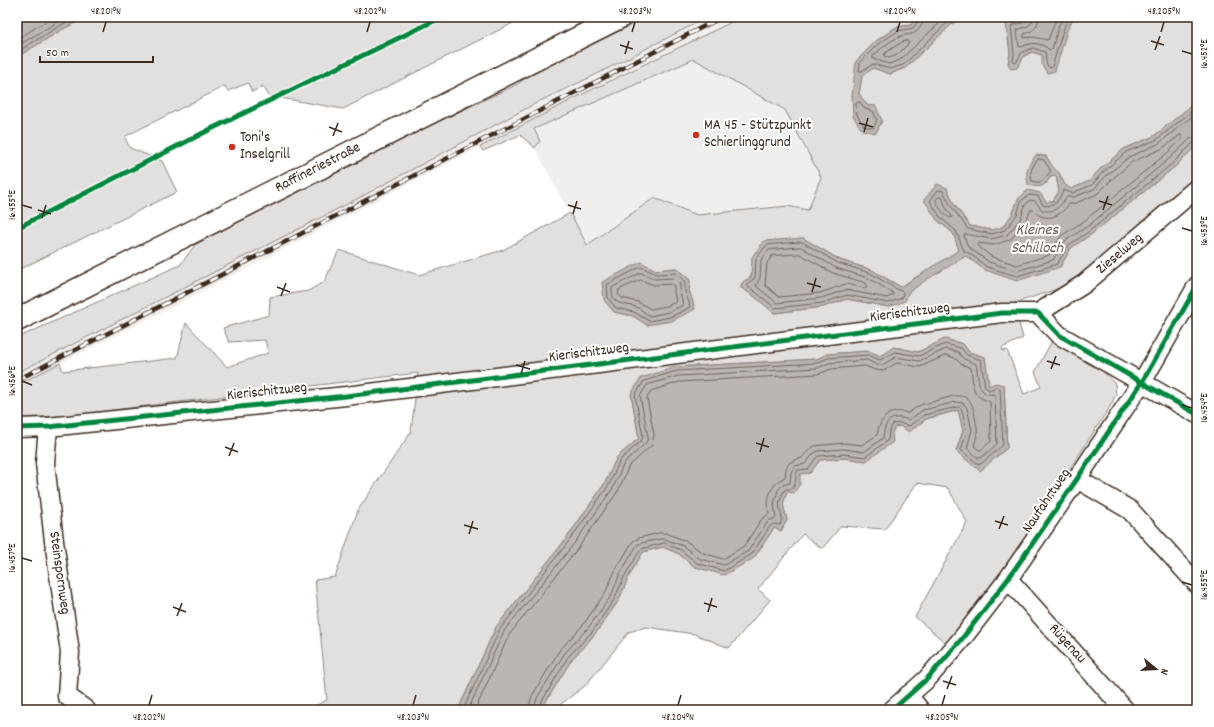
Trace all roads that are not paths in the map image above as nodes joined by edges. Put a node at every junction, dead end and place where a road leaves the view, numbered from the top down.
1 (620, 17) edge
2 (1197, 188) edge
3 (1197, 286) edge
4 (1038, 313) junction
5 (17, 320) edge
6 (1142, 382) junction
7 (1197, 414) edge
8 (48, 427) junction
9 (17, 428) edge
10 (1077, 479) junction
11 (1008, 579) junction
12 (1197, 584) edge
13 (908, 696) junction
14 (63, 703) edge
15 (86, 710) edge
16 (892, 710) edge
17 (920, 710) edge
18 (1125, 710) edge

1 - 5 main road, Raffineriestraße
2 - 4 street, Zieselweg
3 - 6 street, Naufahrtweg
4 - 6 street
4 - 8 street, Kierischitzweg
6 - 7 street
6 - 10 street, Naufahrtweg
8 - 9 street, Kierischitzweg
8 - 14 street, Steinspornweg
10 - 11 street, Naufahrtweg
10 - 12 street
11 - 13 street, Naufahrtweg
11 - 18 street, Rügenau
13 - 16 street, Naufahrtweg
13 - 17 street
14 - 15 street, Steinspornweg

